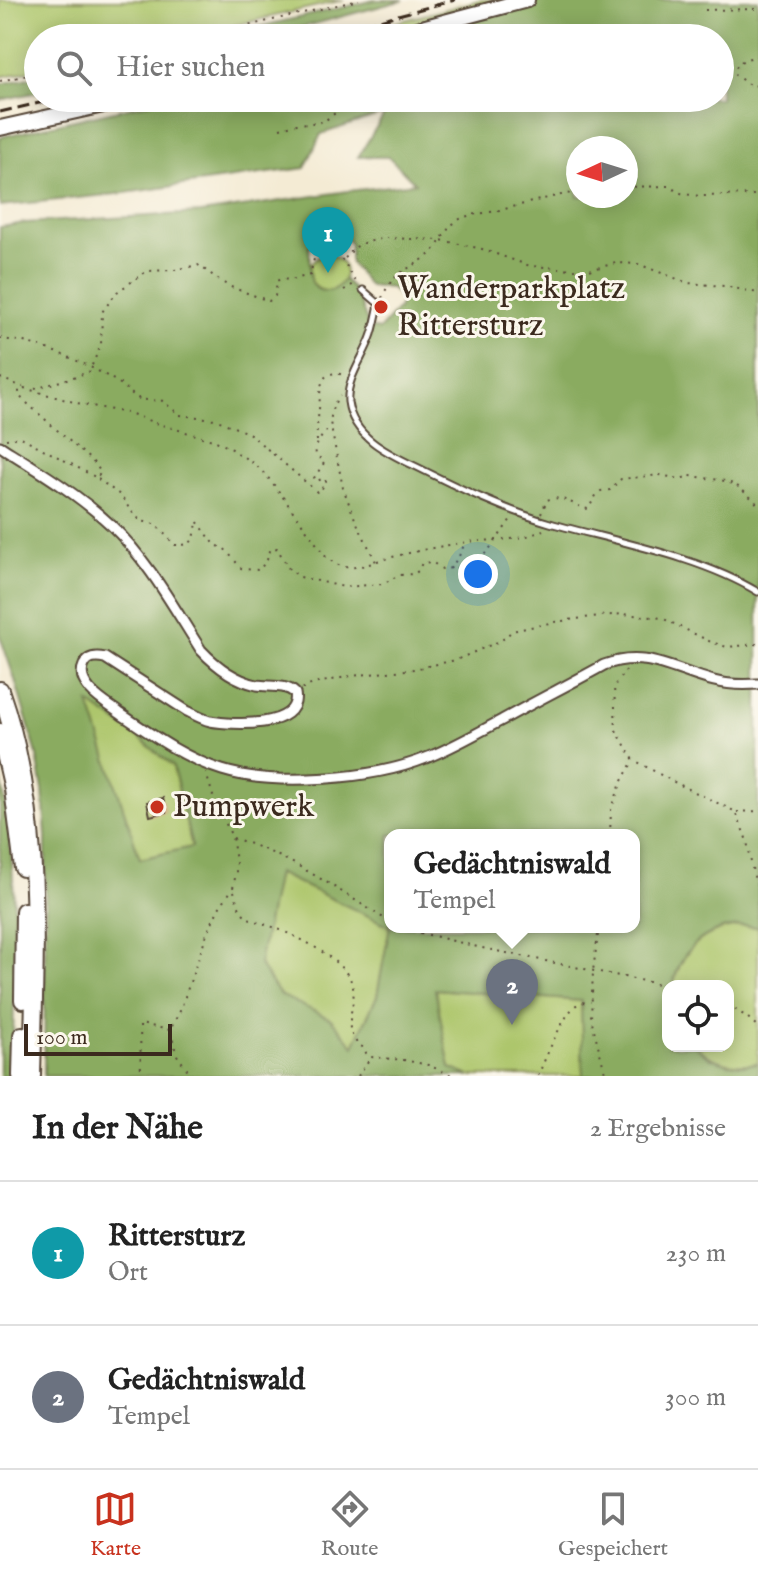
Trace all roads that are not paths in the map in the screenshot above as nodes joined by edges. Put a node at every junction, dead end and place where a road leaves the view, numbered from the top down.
1 (527, 0) edge
2 (437, 24) edge
3 (71, 112) edge
4 (0, 128) edge
5 (363, 290) dead end
6 (0, 445) edge
7 (758, 592) edge
8 (758, 684) edge
9 (0, 690) edge
10 (0, 732) edge
11 (21, 1076) edge
12 (32, 1076) edge

1 - 2 main road
3 - 4 main road
5 - 7 lane
6 - 8 street
9 - 12 highway
10 - 11 highway

